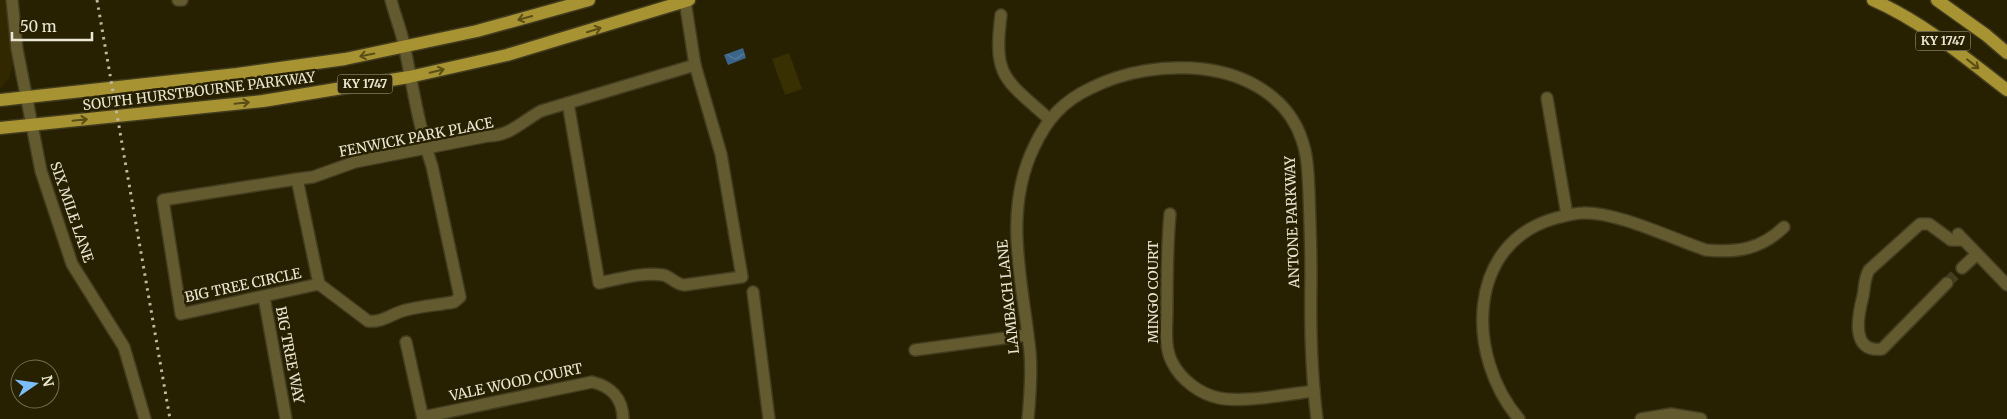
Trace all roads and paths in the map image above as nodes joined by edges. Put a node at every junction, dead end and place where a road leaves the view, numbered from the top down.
1 (12, 0) edge
2 (178, 0) edge
3 (182, 0) edge
4 (391, 0) edge
5 (589, 0) edge
6 (1873, 0) edge
7 (1937, 0) edge
8 (687, 1) edge
9 (1001, 15) dead end
10 (405, 47) junction
11 (2007, 53) edge
12 (695, 65) junction
13 (409, 77) junction
14 (2007, 90) edge
15 (26, 98) junction
16 (1547, 98) dead end
17 (0, 100) edge
18 (568, 103) junction
19 (1049, 119) junction
20 (32, 125) junction
21 (0, 128) edge
22 (426, 148) junction
23 (297, 179) junction
24 (163, 200) joint
25 (1170, 214) dead end
26 (1567, 215) junction
27 (1784, 226) dead end
28 (1976, 255) junction
29 (1962, 268) tunnel mouth
30 (1947, 283) tunnel mouth
31 (319, 284) junction
32 (2007, 285) edge
33 (753, 292) dead end
34 (264, 297) junction
35 (1027, 335) junction
36 (406, 342) dead end
37 (914, 350) dead end
38 (1314, 391) junction
39 (423, 418) edge
40 (145, 419) edge
41 (286, 419) edge
42 (623, 419) edge
43 (769, 419) edge
44 (1028, 419) edge
45 (1317, 419) edge
46 (1519, 419) edge
47 (1641, 419) edge
48 (1702, 419) edge

1 - 15 street, SIX MILE LANE
2 - 3 street
4 - 10 street
5 -> 10 main road, SOUTH HURSTBOURNE PARKWAY / KY 1747
6 -> 14 main road, KY 1747
7 - 11 main road, KY 1747
8 - 12 street
13 -> 8 main road, SOUTH HURSTBOURNE PARKWAY / KY 1747
9 - 19 street
10 - 13 street
10 -> 15 main road, SOUTH HURSTBOURNE PARKWAY / KY 1747
12 - 18 street, FENWICK PARK PLACE
12 - 18 street
20 -> 13 main road, SOUTH HURSTBOURNE PARKWAY / KY 1747
13 - 22 street
15 - 17 main road, SOUTH HURSTBOURNE PARKWAY / KY 1747
15 - 20 street, SIX MILE LANE
16 - 26 street
18 - 22 street, FENWICK PARK PLACE
19 - 35 street, LAMBACH LANE
19 - 38 street, ANTONE PARKWAY
20 - 21 main road, SOUTH HURSTBOURNE PARKWAY / KY 1747
20 - 40 street, SIX MILE LANE
22 - 23 street, FENWICK PARK PLACE
22 - 31 street
23 - 24 street, FENWICK PARK PLACE
23 - 31 street, BIG TREE CIRCLE
24 - 34 street, BIG TREE CIRCLE
25 - 38 street, MINGO COURT
26 - 27 street
26 - 46 street
28 - 29 street
28 - 30 street
28 - 32 street
31 - 34 street, BIG TREE CIRCLE
33 - 43 street
34 - 41 street, BIG TREE WAY
35 - 37 street
35 - 44 street, LAMBACH LANE
36 - 39 street
38 - 45 street, ANTONE PARKWAY
39 - 42 street, VALE WOOD COURT
47 - 48 street

